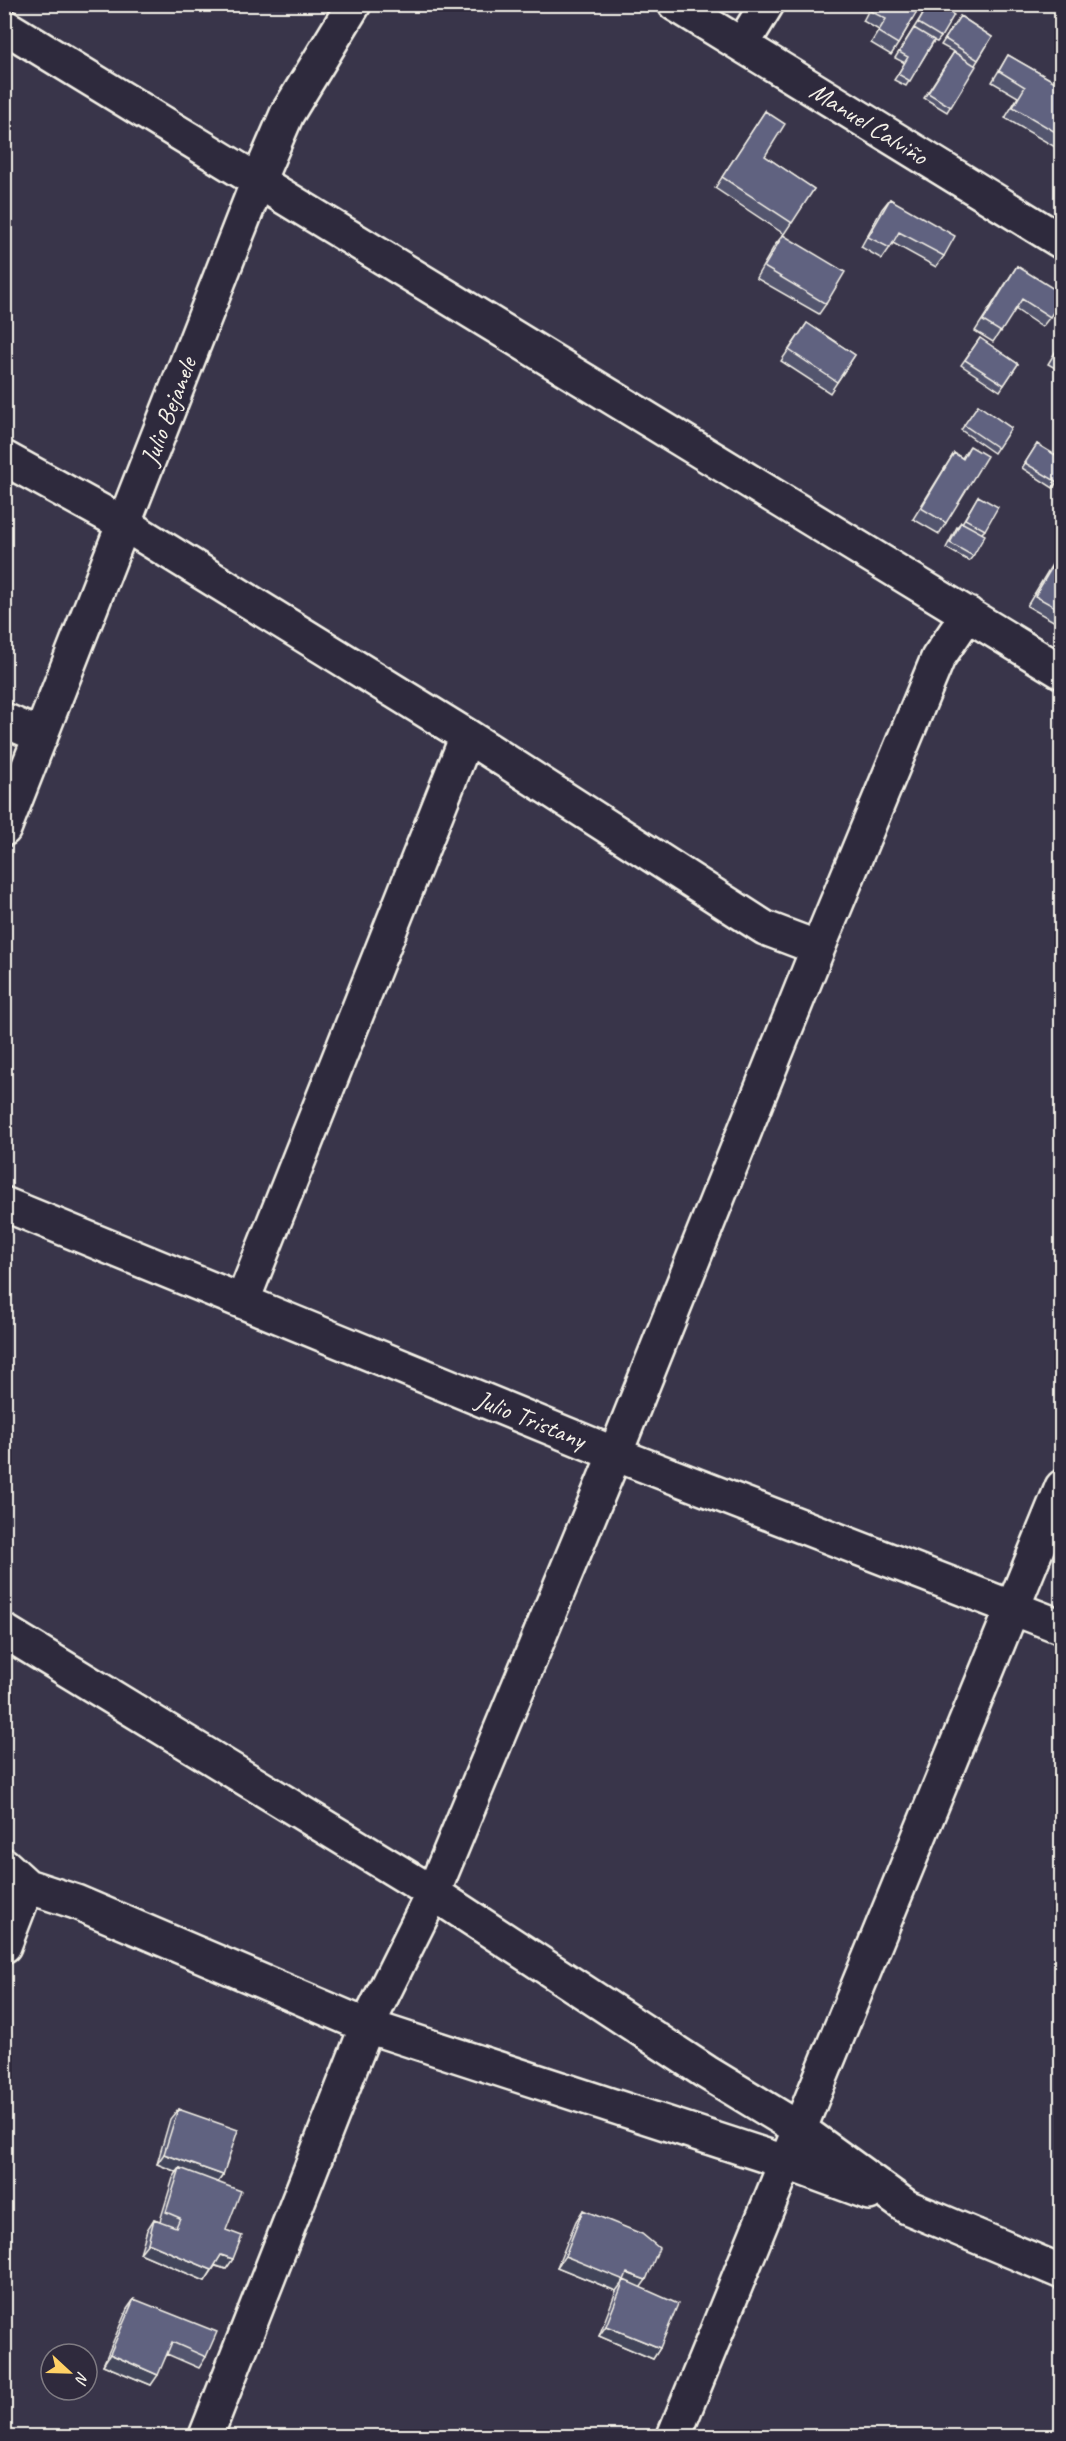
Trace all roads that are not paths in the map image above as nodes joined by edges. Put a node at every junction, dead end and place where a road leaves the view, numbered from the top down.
1 (354, 4) edge
2 (675, 4) edge
3 (767, 4) edge
4 (4, 26) edge
5 (742, 45) junction
6 (258, 181) junction
7 (1062, 242) edge
8 (4, 458) edge
9 (124, 524) junction
10 (968, 614) junction
11 (1062, 672) edge
12 (4, 720) edge
13 (41, 736) junction
14 (467, 736) junction
15 (4, 829) edge
16 (818, 948) junction
17 (4, 1204) edge
18 (243, 1300) junction
19 (615, 1454) junction
20 (1062, 1487) edge
21 (1013, 1608) junction
22 (1062, 1627) edge
23 (4, 1631) edge
24 (16, 1875) edge
25 (433, 1893) junction
26 (4, 1946) edge
27 (367, 2026) junction
28 (798, 2128) junction
29 (784, 2162) junction
30 (907, 2207) junction
31 (1062, 2272) edge
32 (212, 2435) edge
33 (674, 2436) edge

1 - 6 street, Julio Bejanele
2 - 5 street, Manuel Calviño
3 - 5 street
4 - 6 street
5 - 7 street, Manuel Calviño
6 - 9 street, Julio Bejanele
6 - 10 street
8 - 9 street
9 - 13 street, Julio Bejanele
9 - 14 street
10 - 11 street
10 - 16 street
12 - 13 street
13 - 15 street, Julio Bejanele
14 - 16 street
14 - 18 street
16 - 19 street
17 - 18 street, Julio Tristany
18 - 19 street, Julio Tristany
19 - 21 street, Julio Tristany
19 - 25 street
20 - 21 street
21 - 22 street, Julio Tristany
21 - 28 street
23 - 25 street
24 - 26 street
24 - 27 street
25 - 27 street
25 - 28 street
27 - 29 street
27 - 32 street
28 - 29 street
28 - 30 street
29 - 30 street
29 - 33 street
30 - 31 street

